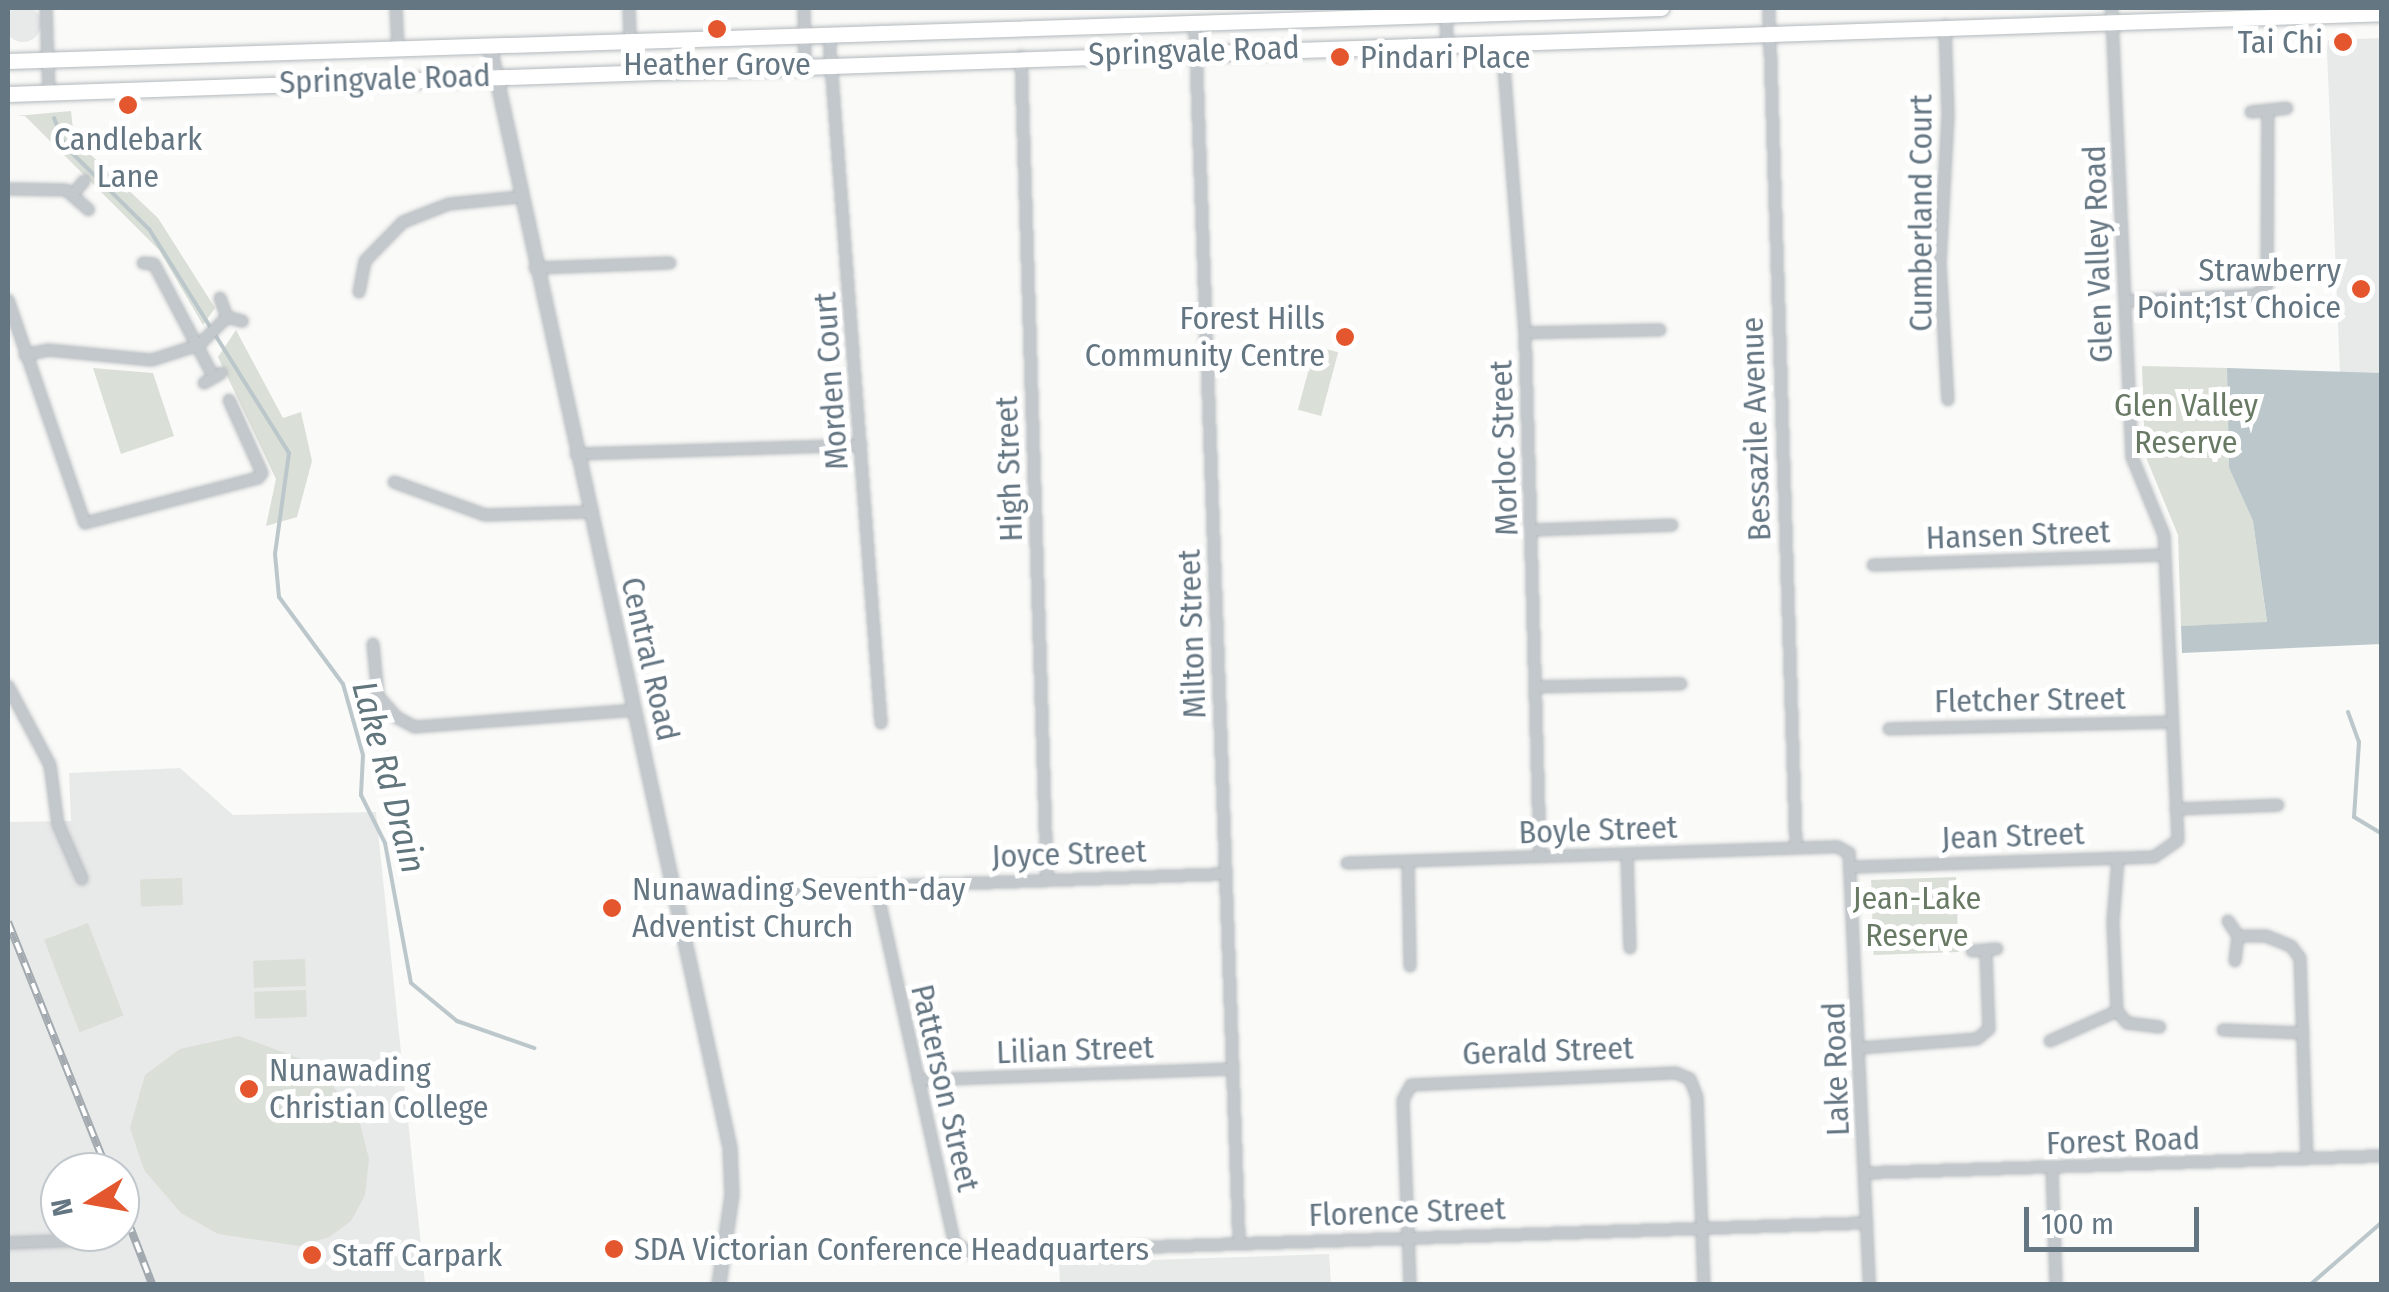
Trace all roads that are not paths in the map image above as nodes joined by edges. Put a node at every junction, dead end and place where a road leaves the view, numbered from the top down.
1 (46, 8) edge
2 (396, 8) edge
3 (628, 8) edge
4 (804, 8) edge
5 (1661, 8) edge
6 (1769, 8) edge
7 (1446, 11) edge
8 (2132, 13) edge
9 (2382, 13) edge
10 (2113, 14) edge
11 (1196, 24) junction
12 (1945, 26) junction
13 (1767, 31) junction
14 (829, 36) junction
15 (805, 37) junction
16 (1502, 40) junction
17 (1447, 42) junction
18 (630, 43) junction
19 (490, 48) junction
20 (398, 50) junction
21 (1197, 51) junction
22 (1020, 56) junction
23 (48, 60) junction
24 (8, 61) edge
25 (831, 63) junction
26 (806, 64) junction
27 (492, 75) junction
28 (49, 92) junction
29 (8, 94) edge
30 (2287, 108) dead end
31 (2268, 110) junction
32 (2252, 112) dead end
33 (84, 182) dead end
34 (8, 190) edge
35 (74, 193) junction
36 (519, 197) junction
37 (90, 210) dead end
38 (151, 261) dead end
39 (670, 263) dead end
40 (535, 268) junction
41 (359, 292) dead end
42 (220, 298) dead end
43 (8, 300) edge
44 (2125, 301) junction
45 (242, 320) dead end
46 (220, 324) junction
47 (1660, 330) dead end
48 (1525, 334) junction
49 (199, 345) junction
50 (25, 355) junction
51 (212, 377) dead end
52 (230, 400) dead end
53 (1948, 400) dead end
54 (862, 445) junction
55 (576, 454) junction
56 (262, 472) junction
57 (394, 482) dead end
58 (268, 484) dead end
59 (589, 512) junction
60 (1672, 525) dead end
61 (1532, 530) junction
62 (2165, 555) junction
63 (1873, 565) dead end
64 (373, 644) dead end
65 (1681, 684) dead end
66 (8, 686) edge
67 (1535, 687) junction
68 (634, 710) junction
69 (2172, 722) junction
70 (880, 723) dead end
71 (1888, 729) dead end
72 (2278, 806) dead end
73 (2176, 810) junction
74 (1796, 848) junction
75 (2171, 850) joint
76 (1849, 853) joint
77 (1627, 854) junction
78 (1540, 856) junction
79 (2118, 858) junction
80 (1408, 860) junction
81 (1347, 862) dead end
82 (1854, 867) junction
83 (1225, 874) junction
84 (82, 879) dead end
85 (1047, 880) junction
86 (876, 886) junction
87 (674, 894) junction
88 (2228, 921) dead end
89 (2238, 936) junction
90 (1630, 948) dead end
91 (1972, 951) dead end
92 (2235, 962) dead end
93 (1410, 966) dead end
94 (2117, 1011) junction
95 (2160, 1027) dead end
96 (2222, 1030) dead end
97 (2302, 1033) junction
98 (2050, 1040) dead end
99 (1860, 1048) junction
100 (1233, 1069) junction
101 (918, 1080) junction
102 (2382, 1156) edge
103 (2307, 1160) junction
104 (2052, 1170) junction
105 (1866, 1173) junction
106 (1866, 1223) junction
107 (1702, 1227) junction
108 (1408, 1237) junction
109 (40, 1242) edge
110 (954, 1242) joint
111 (8, 1243) edge
112 (1240, 1243) junction
113 (719, 1284) edge
114 (1410, 1284) edge
115 (1704, 1284) edge
116 (1869, 1284) edge
117 (2056, 1284) edge

1 - 23 street
2 - 20 street
3 - 18 street
4 - 15 street
5 - 7 highway, Springvale Road
6 - 13 street, Bessazile Avenue
7 - 11 highway, Springvale Road
7 - 17 street
8 - 9 highway, Springvale Road
8 - 10 highway, Springvale Road
10 - 12 highway, Springvale Road
10 - 44 street, Glen Valley Road
11 - 14 highway, Springvale Road
11 - 21 street, Milton Street
12 - 13 highway, Springvale Road
12 - 53 street, Cumberland Court
13 - 16 highway, Springvale Road
13 - 74 street, Bessazile Avenue
14 - 15 highway, Springvale Road
14 - 25 street, Morden Court
15 - 18 highway, Springvale Road
15 - 26 street
16 - 17 highway, Springvale Road
16 - 48 street, Morloc Street
17 - 21 highway, Springvale Road
18 - 19 highway, Springvale Road
19 - 20 highway, Springvale Road
19 - 27 street, Central Road
20 - 23 highway, Springvale Road
21 - 22 highway, Springvale Road
21 - 83 street, Milton Street
22 - 25 highway, Springvale Road
22 - 85 street, High Street
23 - 24 highway, Springvale Road
23 - 28 street
25 - 26 highway, Springvale Road
25 - 54 street, Morden Court
26 - 27 highway, Springvale Road
27 - 28 highway, Springvale Road
27 - 36 street, Central Road
28 - 29 highway, Springvale Road
30 - 31 street
31 - 32 street
31 - 44 street
33 - 35 street
34 - 35 street
35 - 37 street
36 - 40 street, Central Road
36 - 41 street
38 - 49 street
39 - 40 street
40 - 55 street, Central Road
42 - 46 street
43 - 50 street
44 - 62 street, Glen Valley Road
45 - 46 street
46 - 49 street
47 - 48 street
48 - 61 street, Morloc Street
49 - 50 street
49 - 51 street
50 - 56 street
52 - 56 street
54 - 55 street
54 - 70 street, Morden Court
55 - 59 street, Central Road
56 - 58 street
57 - 59 street
59 - 68 street, Central Road
60 - 61 street
61 - 67 street, Morloc Street
62 - 63 street, Hansen Street
62 - 69 street, Glen Valley Road
64 - 68 street
65 - 67 street
66 - 84 street
67 - 78 street, Morloc Street
68 - 87 street, Central Road
69 - 71 street, Fletcher Street
69 - 73 street, Glen Valley Road
72 - 73 street
73 - 75 street, Glen Valley Road
74 - 76 street, Boyle Street
74 - 77 street, Boyle Street
75 - 79 street, Jean Street
76 - 82 street, Lake Road
77 - 78 street, Boyle Street
77 - 90 street
78 - 80 street, Boyle Street
79 - 82 street, Jean Street
79 - 94 street
80 - 81 street, Boyle Street
80 - 93 street
82 - 99 street, Lake Road
83 - 85 street, Joyce Street
83 - 100 street, Milton Street
85 - 86 street, Joyce Street
86 - 87 street, Joyce Street
86 - 101 street, Patterson Street
87 - 113 street, Central Road
88 - 89 street
89 - 92 street
89 - 97 street
91 - 99 street
94 - 95 street
94 - 98 street
96 - 97 street
97 - 103 street
99 - 105 street, Lake Road
100 - 101 street, Lilian Street
100 - 112 street, Milton Street
101 - 110 street, Patterson Street
102 - 103 street, Forest Road
103 - 104 street, Forest Road
104 - 105 street, Forest Road
104 - 117 street
105 - 106 street, Lake Road
106 - 107 street, Florence Street
106 - 116 street, Lake Road
107 - 108 street, Florence Street
107 - 108 street, Gerald Street
107 - 115 street
108 - 112 street, Florence Street
108 - 114 street
109 - 111 street
110 - 112 street, Florence Street

